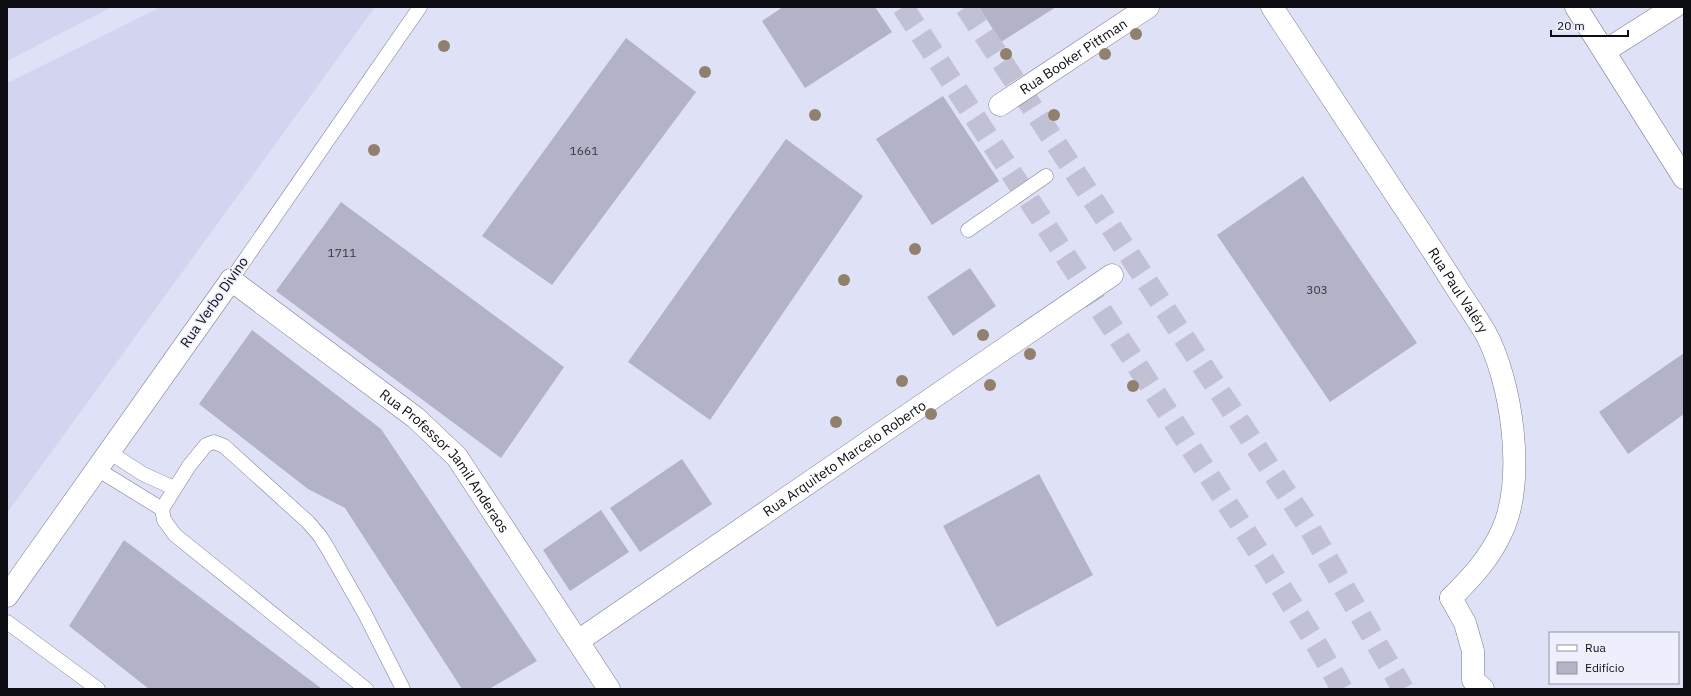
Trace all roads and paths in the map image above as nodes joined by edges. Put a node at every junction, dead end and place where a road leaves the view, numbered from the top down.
1 (420, 7) edge
2 (1148, 7) edge
3 (1272, 7) edge
4 (1576, 7) edge
5 (1674, 7) edge
6 (1605, 51) junction
7 (1000, 105) dead end
8 (1046, 176) dead end
9 (1684, 178) edge
10 (968, 230) dead end
11 (1112, 275) dead end
12 (230, 280) junction
13 (103, 460) junction
14 (174, 488) junction
15 (162, 509) junction
16 (7, 596) edge
17 (7, 622) edge
18 (578, 641) junction
19 (1478, 685) edge
20 (98, 689) edge
21 (366, 689) edge
22 (403, 689) edge
23 (609, 689) edge

1 - 12 lane, Rua Verbo Divino
2 - 7 street, Rua Booker Pittman
3 - 19 street, Rua Paul Valéry
4 - 6 street
5 - 6 street
6 - 9 street
8 - 10 lane
11 - 18 street, Rua Arquiteto Marcelo Roberto
12 - 13 street, Rua Verbo Divino
12 - 18 street, Rua Professor Jamil Anderaos
13 - 14 lane
13 - 15 lane
13 - 16 street, Rua Verbo Divino
14 - 15 lane
14 - 22 lane
15 - 21 lane
17 - 20 lane
18 - 23 street, Rua Professor Jamil Anderaos

